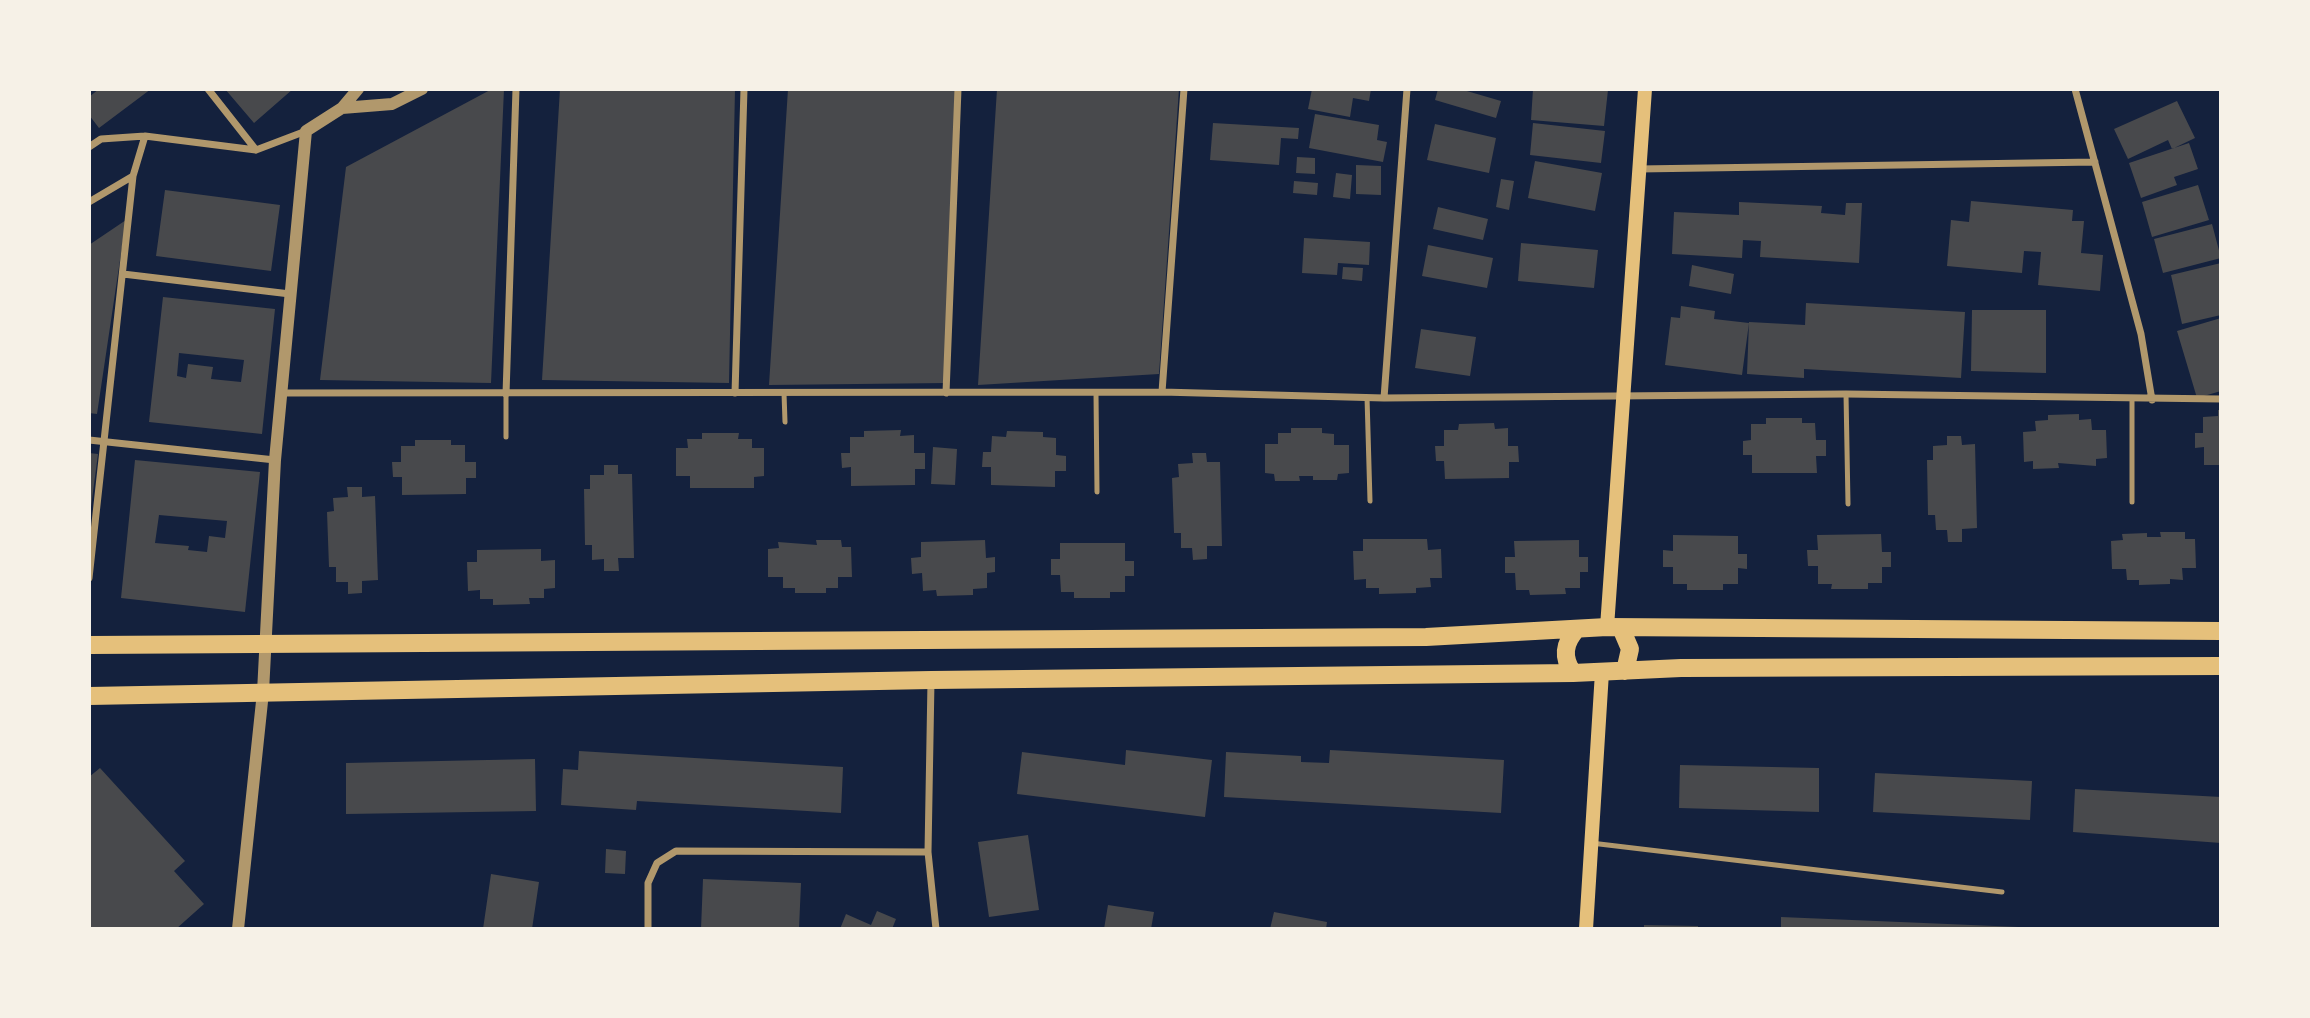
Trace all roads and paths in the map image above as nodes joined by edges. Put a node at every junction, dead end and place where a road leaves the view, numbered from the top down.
1 (208, 89) edge
2 (358, 89) edge
3 (422, 89) edge
4 (516, 89) edge
5 (744, 89) edge
6 (958, 89) edge
7 (1184, 89) edge
8 (1407, 89) edge
9 (1645, 89) edge
10 (2075, 89) edge
11 (342, 108) junction
12 (306, 131) junction
13 (145, 136) junction
14 (89, 147) edge
15 (256, 150) junction
16 (2095, 162) junction
17 (1639, 169) junction
18 (133, 176) junction
19 (89, 202) edge
20 (123, 274) junction
21 (290, 294) junction
22 (1162, 392) junction
23 (282, 393) junction
24 (735, 393) junction
25 (784, 393) junction
26 (946, 393) junction
27 (1096, 393) junction
28 (506, 394) junction
29 (1624, 394) junction
30 (1846, 394) junction
31 (1367, 397) junction
32 (1384, 398) junction
33 (2221, 399) edge
34 (2132, 400) junction
35 (2152, 400) junction
36 (785, 422) dead end
37 (506, 437) dead end
38 (89, 440) edge
39 (104, 442) junction
40 (275, 460) junction
41 (1097, 492) dead end
42 (1370, 501) dead end
43 (2132, 502) dead end
44 (1848, 504) dead end
45 (89, 578) edge
46 (1614, 627) junction
47 (1577, 629) junction
48 (2221, 631) edge
49 (265, 643) junction
50 (89, 645) edge
51 (2221, 666) edge
52 (1625, 671) junction
53 (1602, 672) junction
54 (1573, 673) junction
55 (931, 680) junction
56 (263, 692) junction
57 (89, 696) edge
58 (1591, 843) junction
59 (928, 852) junction
60 (2001, 892) dead end
61 (238, 929) edge
62 (648, 929) edge
63 (936, 929) edge
64 (1586, 929) edge

1 - 15 street
2 - 11 street
3 - 11 street
4 - 28 street
5 - 24 street
6 - 26 street
7 - 22 street
8 - 32 street
9 - 17 main road
10 - 16 street
11 - 12 street
12 - 15 street
12 - 21 street
13 - 14 street
13 - 15 street
13 - 18 street
16 - 17 street
16 - 35 street
17 - 29 main road
18 - 19 street
18 - 20 street
20 - 21 street
20 - 39 street
21 - 23 street
22 - 27 street
22 - 31 street
23 - 28 street
23 - 40 street
24 - 25 street
24 - 28 street
25 - 26 street
25 - 36 lane
26 - 27 street
27 - 41 lane
28 - 37 lane
29 - 30 street
29 - 32 street
29 - 46 main road
30 - 34 street
30 - 44 lane
31 - 32 street
31 - 42 lane
33 - 35 street
34 - 35 street
34 - 43 lane
38 - 39 street
39 - 40 street
39 - 45 street
40 - 49 street
46 - 47 main road
46 - 48 main road
46 - 52 main road
47 - 49 main road
47 - 54 main road
49 - 50 main road
49 - 56 street
51 - 52 main road
52 - 53 main road
53 - 54 main road
53 - 58 main road
54 - 55 main road
55 - 56 main road
55 - 59 street
56 - 57 main road
56 - 61 street
58 - 60 lane
58 - 64 main road
59 - 62 street
59 - 63 street

